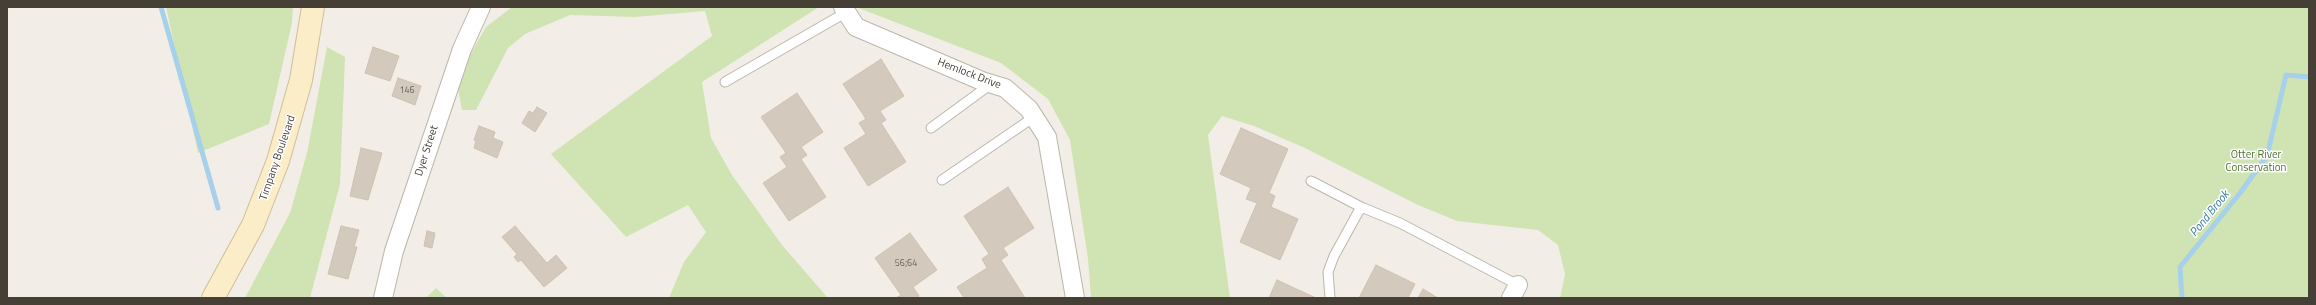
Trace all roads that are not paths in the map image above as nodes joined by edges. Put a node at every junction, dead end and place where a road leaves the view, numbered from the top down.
1 (313, 7) edge
2 (481, 7) edge
3 (844, 10) edge
4 (725, 82) dead end
5 (991, 84) junction
6 (1034, 117) junction
7 (931, 128) dead end
8 (942, 180) dead end
9 (1311, 182) dead end
10 (1361, 207) junction
11 (1515, 292) edge
12 (213, 298) edge
13 (383, 298) edge
14 (1075, 298) edge
15 (1330, 298) edge

1 - 12 main road, Timpany Boulevard
2 - 13 street, Dyer Street
3 - 4 lane
3 - 5 street, Hemlock Drive
5 - 6 street, Hemlock Drive
5 - 7 lane
6 - 8 lane
6 - 14 street, Hemlock Drive
9 - 10 lane
10 - 11 lane
10 - 15 lane

